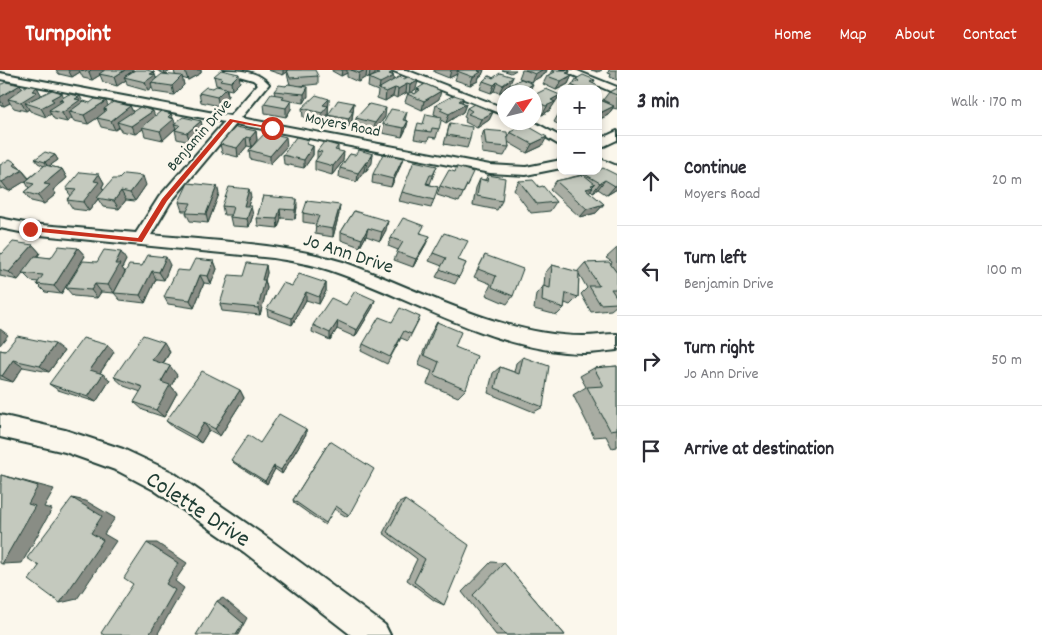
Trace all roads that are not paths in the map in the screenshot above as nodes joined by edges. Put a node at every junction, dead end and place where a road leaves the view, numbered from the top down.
1 (229, 70) edge
2 (396, 70) edge
3 (566, 70) edge
4 (0, 76) edge
5 (617, 90) edge
6 (497, 109) edge
7 (232, 120) junction
8 (540, 130) edge
9 (617, 135) edge
10 (557, 140) edge
11 (602, 143) edge
12 (602, 164) edge
13 (557, 165) edge
14 (617, 172) edge
15 (0, 223) edge
16 (140, 240) junction
17 (617, 342) edge
18 (0, 426) edge
19 (375, 635) edge

1 - 7 street, Benjamin Drive
2 - 6 street
3 - 5 street
4 - 7 street, Moyers Road
7 - 13 street, Moyers Road
7 - 16 street, Benjamin Drive
8 - 10 street
9 - 11 street
12 - 14 street
15 - 16 street, Jo Ann Drive
16 - 17 street, Jo Ann Drive
18 - 19 street, Colette Drive

